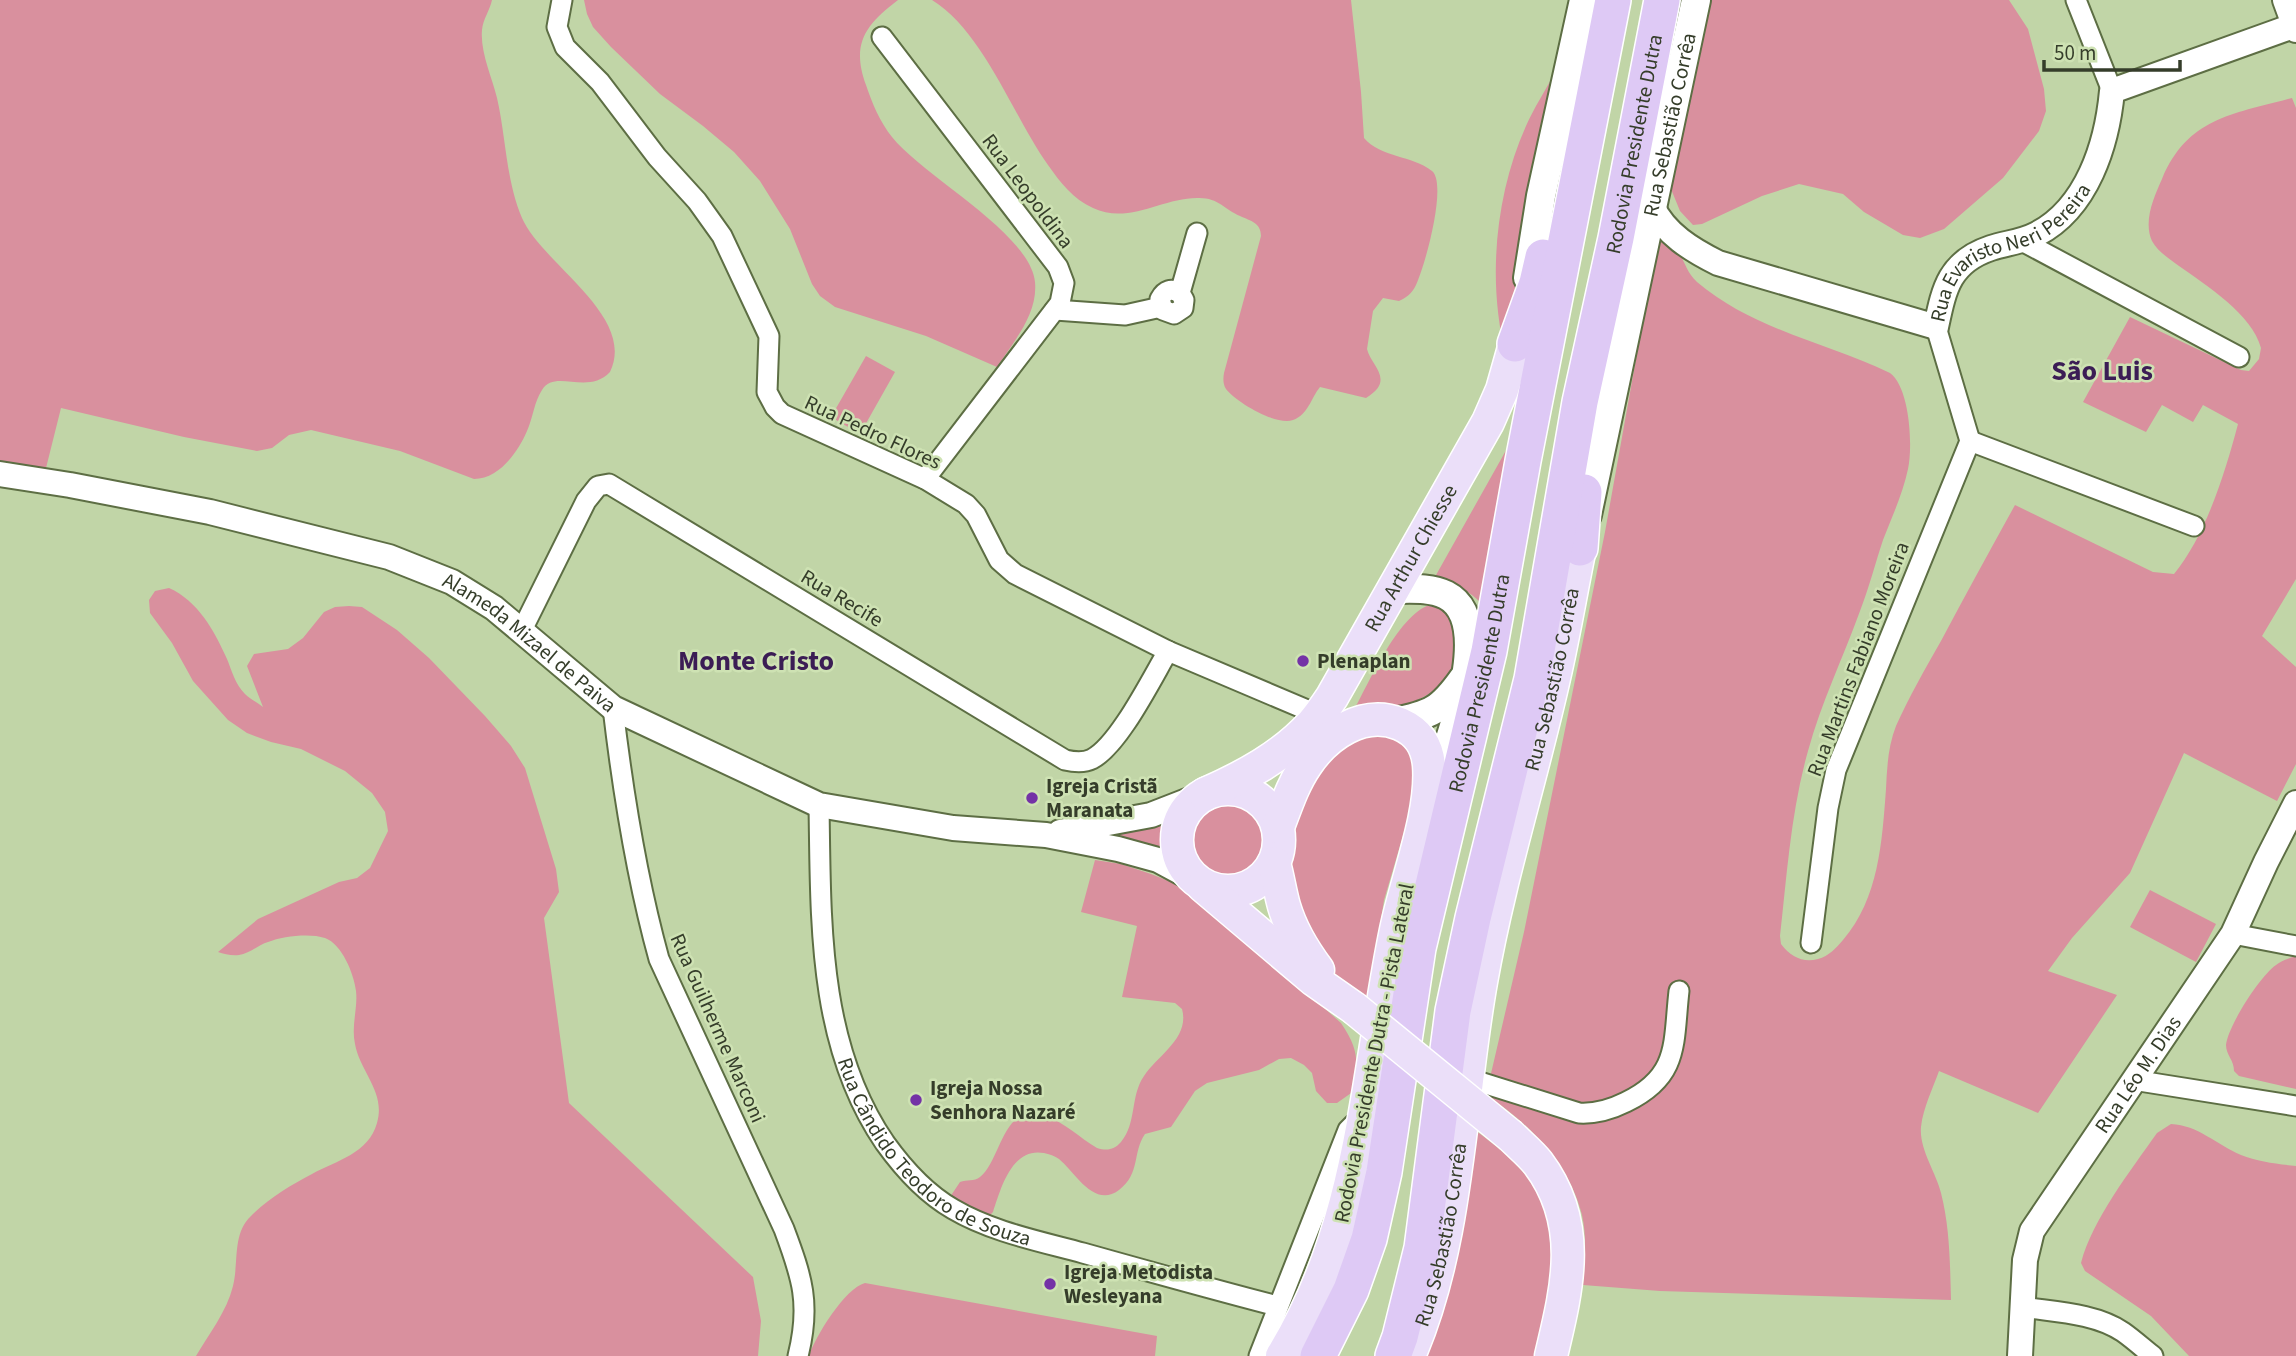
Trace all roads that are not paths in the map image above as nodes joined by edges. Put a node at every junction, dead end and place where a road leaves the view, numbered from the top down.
1 (562, 0) edge
2 (1584, 0) edge
3 (1611, 0) edge
4 (1662, 0) edge
5 (1696, 0) edge
6 (2076, 0) edge
7 (2285, 0) edge
8 (2295, 27) edge
9 (882, 37) dead end
10 (2112, 92) junction
11 (1653, 206) junction
12 (1197, 233) dead end
13 (1616, 238) junction
14 (2022, 241) junction
15 (1055, 310) junction
16 (1936, 327) junction
17 (1515, 344) junction
18 (2239, 357) dead end
19 (1970, 441) junction
20 (0, 474) edge
21 (925, 479) junction
22 (2194, 526) dead end
23 (1580, 548) junction
24 (1393, 589) junction
25 (521, 632) junction
26 (1168, 651) junction
27 (1467, 674) junction
28 (613, 708) junction
29 (1319, 715) junction
30 (1394, 722) junction
31 (1205, 794) junction
32 (2296, 803) edge
33 (819, 805) junction
34 (1423, 822) junction
35 (1278, 828) junction
36 (1046, 835) junction
37 (1274, 863) junction
38 (1197, 881) junction
39 (2232, 934) junction
40 (1811, 943) dead end
41 (2296, 946) edge
42 (1679, 992) dead end
43 (1346, 1002) junction
44 (1466, 1078) junction
45 (2133, 1080) junction
46 (2296, 1106) edge
47 (1365, 1117) junction
48 (1277, 1306) junction
49 (2022, 1307) junction
50 (799, 1356) edge
51 (1258, 1356) edge
52 (1282, 1356) edge
53 (1318, 1356) edge
54 (1393, 1356) edge
55 (1409, 1356) edge
56 (1551, 1356) edge
57 (2020, 1356) edge
58 (2153, 1356) edge

1 - 21 street, Rua Pedro Flores
2 - 17 main road
3 - 17 highway
3 - 53 highway, Rodovia Presidente Dutra
4 - 13 highway, Rodovia Presidente Dutra
5 - 11 main road, Rua Sebastião Corrêa
6 - 10 street, Rua Evaristo Neri Pereira
7 - 8 street
8 - 10 street
9 - 15 street, Rua Leopoldina
10 - 14 street, Rua Evaristo Neri Pereira
11 - 16 street, Rua Evaristo Neri Pereira
11 - 23 main road, Rua Sebastião Corrêa
12 - 15 street
13 - 23 highway
13 - 54 highway, Rodovia Presidente Dutra
14 - 16 street, Rua Evaristo Neri Pereira
14 - 18 street
15 - 21 street, Rua Leopoldina
16 - 19 street
17 - 24 main road, Rua Arthur Chiesse
19 - 22 street
19 - 40 street, Rua Martins Fabiano Moreira
20 - 25 street, Alameda Mizael de Paiva
21 - 26 street, Rua Pedro Flores
23 - 44 main road, Rua Sebastião Corrêa
24 - 27 main road
24 - 29 main road, Rua Arthur Chiesse
25 - 26 street, Rua Recife
25 - 28 street, Alameda Mizael de Paiva
26 - 29 street, Rua Pedro Flores
27 - 30 main road
27 - 34 main road
28 - 33 street, Alameda Mizael de Paiva
28 - 50 street, Rua Guilherme Marconi
29 - 31 main road, Rua Arthur Chiesse
30 - 34 main road
30 - 35 main road
31 - 35 main road
31 - 36 street
31 - 38 main road
32 - 39 street, Rua Léo M. Dias
33 - 36 street, Alameda Mizael de Paiva
33 - 48 street, Rua Cândido Teodoro de Souza
34 - 47 main road, Rodovia Presidente Dutra - Pista Lateral
35 - 37 main road
36 - 38 street
37 - 38 main road
37 - 43 main road
38 - 43 main road
39 - 41 street
39 - 45 street, Rua Léo M. Dias
42 - 44 street
43 - 56 main road, bridge
44 - 55 main road, Rua Sebastião Corrêa
45 - 46 street
45 - 49 street, Rua Léo M. Dias
47 - 48 street
47 - 52 main road, Rodovia Presidente Dutra - Pista Lateral
48 - 51 street
49 - 57 street, Rua Léo M. Dias
49 - 58 street

